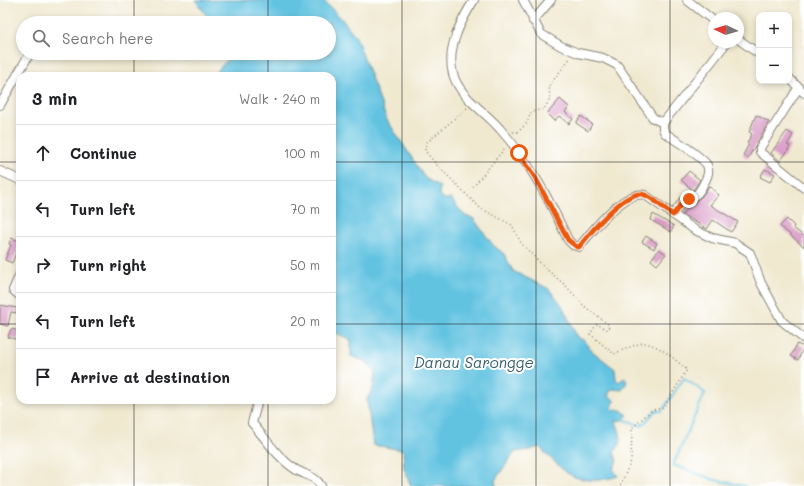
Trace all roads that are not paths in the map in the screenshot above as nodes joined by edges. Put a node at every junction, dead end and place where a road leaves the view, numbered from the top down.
1 (474, 0) edge
2 (522, 0) edge
3 (551, 0) edge
4 (687, 0) edge
5 (708, 16) edge
6 (533, 21) junction
7 (744, 43) edge
8 (722, 48) edge
9 (756, 52) edge
10 (26, 60) edge
11 (19, 72) edge
12 (16, 77) edge
13 (792, 81) edge
14 (802, 90) edge
15 (0, 105) edge
16 (664, 123) junction
17 (0, 172) edge
18 (16, 178) edge
19 (804, 188) edge
20 (673, 215) junction
21 (16, 283) edge
22 (16, 293) edge
23 (804, 339) edge
24 (257, 404) edge
25 (321, 486) edge

1 - 20 street
2 - 6 street
3 - 6 street
4 - 5 street
6 - 16 street
7 - 9 street
8 - 16 street
10 - 11 street
12 - 15 street
13 - 14 street
14 - 19 street
16 - 20 street
17 - 18 street
20 - 23 street
21 - 22 street
24 - 25 street

